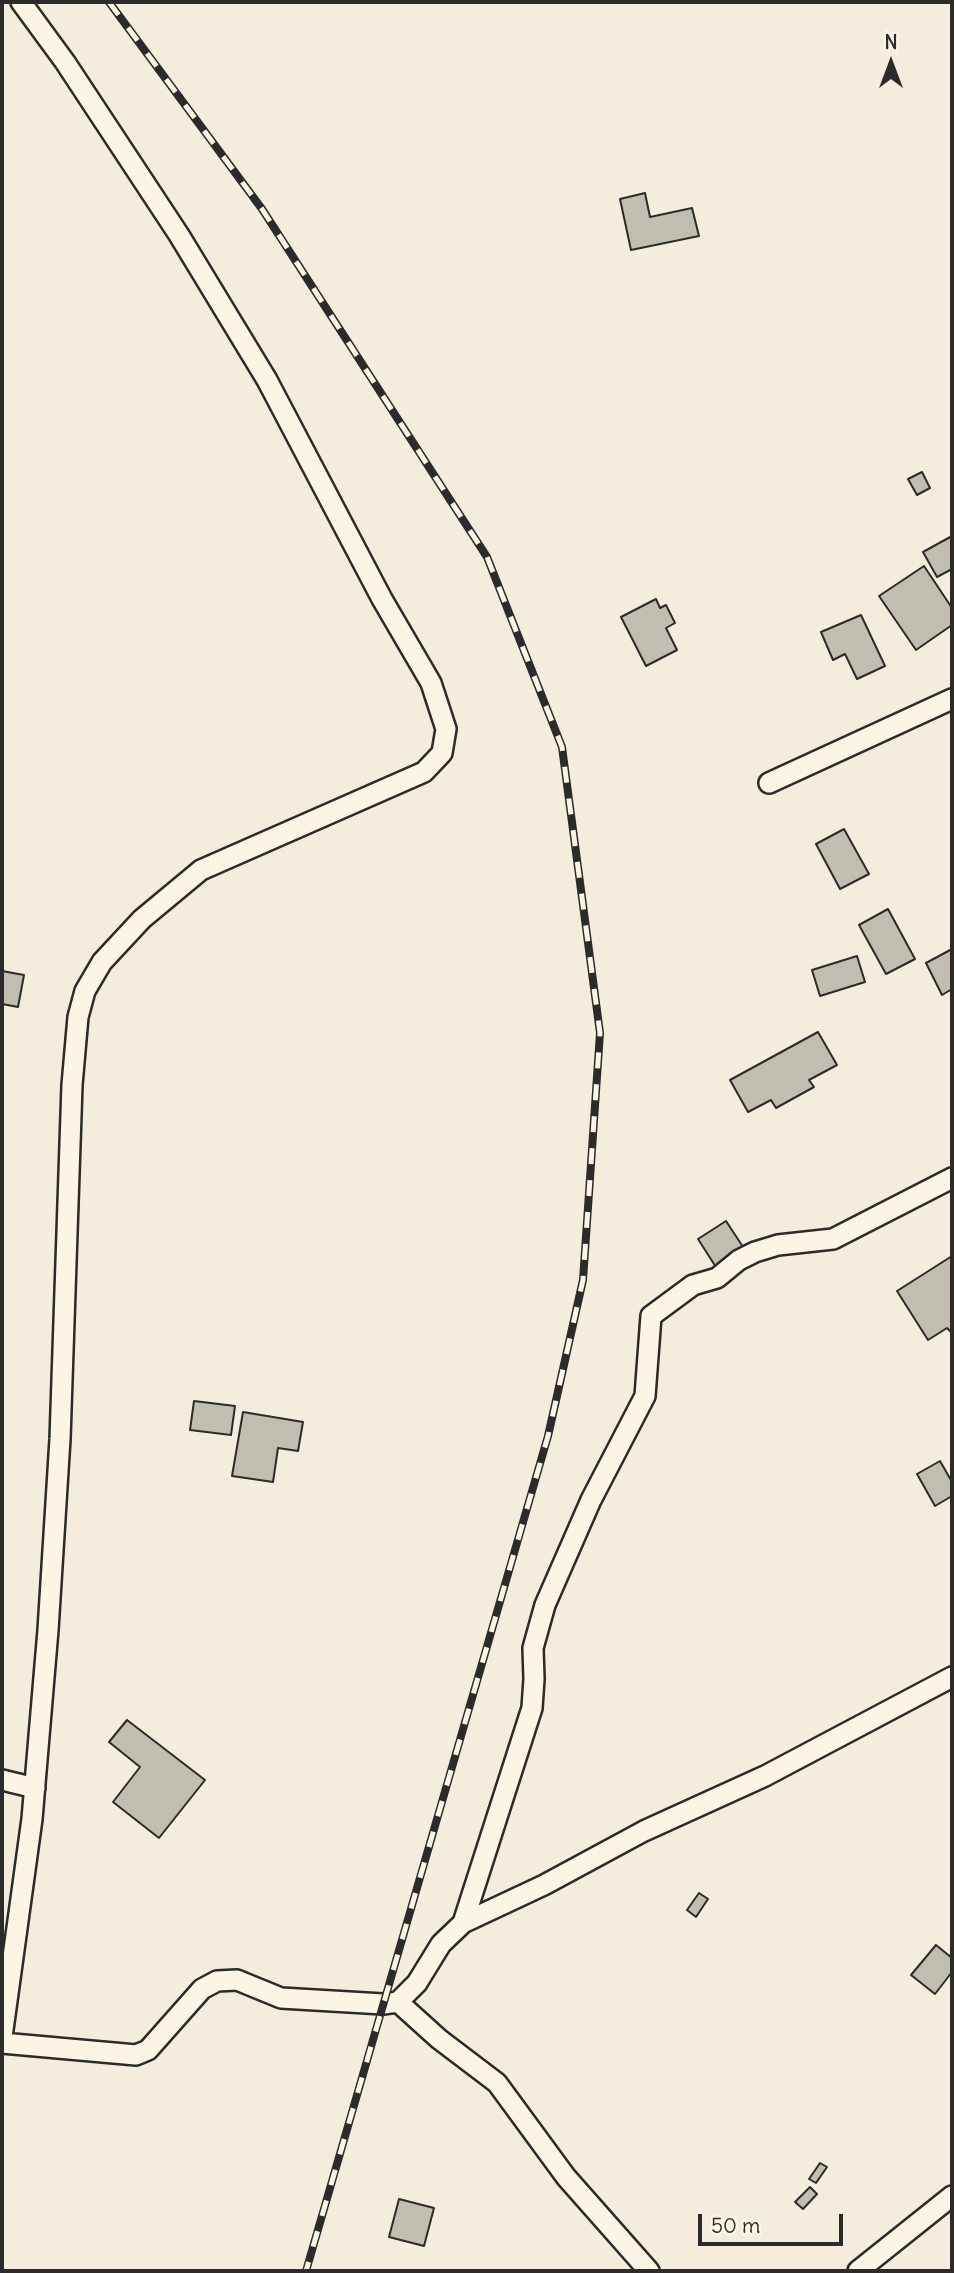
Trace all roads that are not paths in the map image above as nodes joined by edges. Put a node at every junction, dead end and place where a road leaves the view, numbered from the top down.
1 (21, 2) edge
2 (952, 699) edge
3 (769, 783) dead end
4 (952, 1178) edge
5 (952, 1677) edge
6 (2, 1780) edge
7 (35, 1787) junction
8 (463, 1923) junction
9 (398, 2002) junction
10 (2, 2037) edge
11 (2, 2043) edge
12 (952, 2196) edge
13 (649, 2271) edge
14 (858, 2271) edge

1 - 7 street
2 - 3 street
4 - 8 street
5 - 8 street
6 - 7 street
7 - 10 street
8 - 9 street
9 - 11 street
9 - 13 street
12 - 14 street

